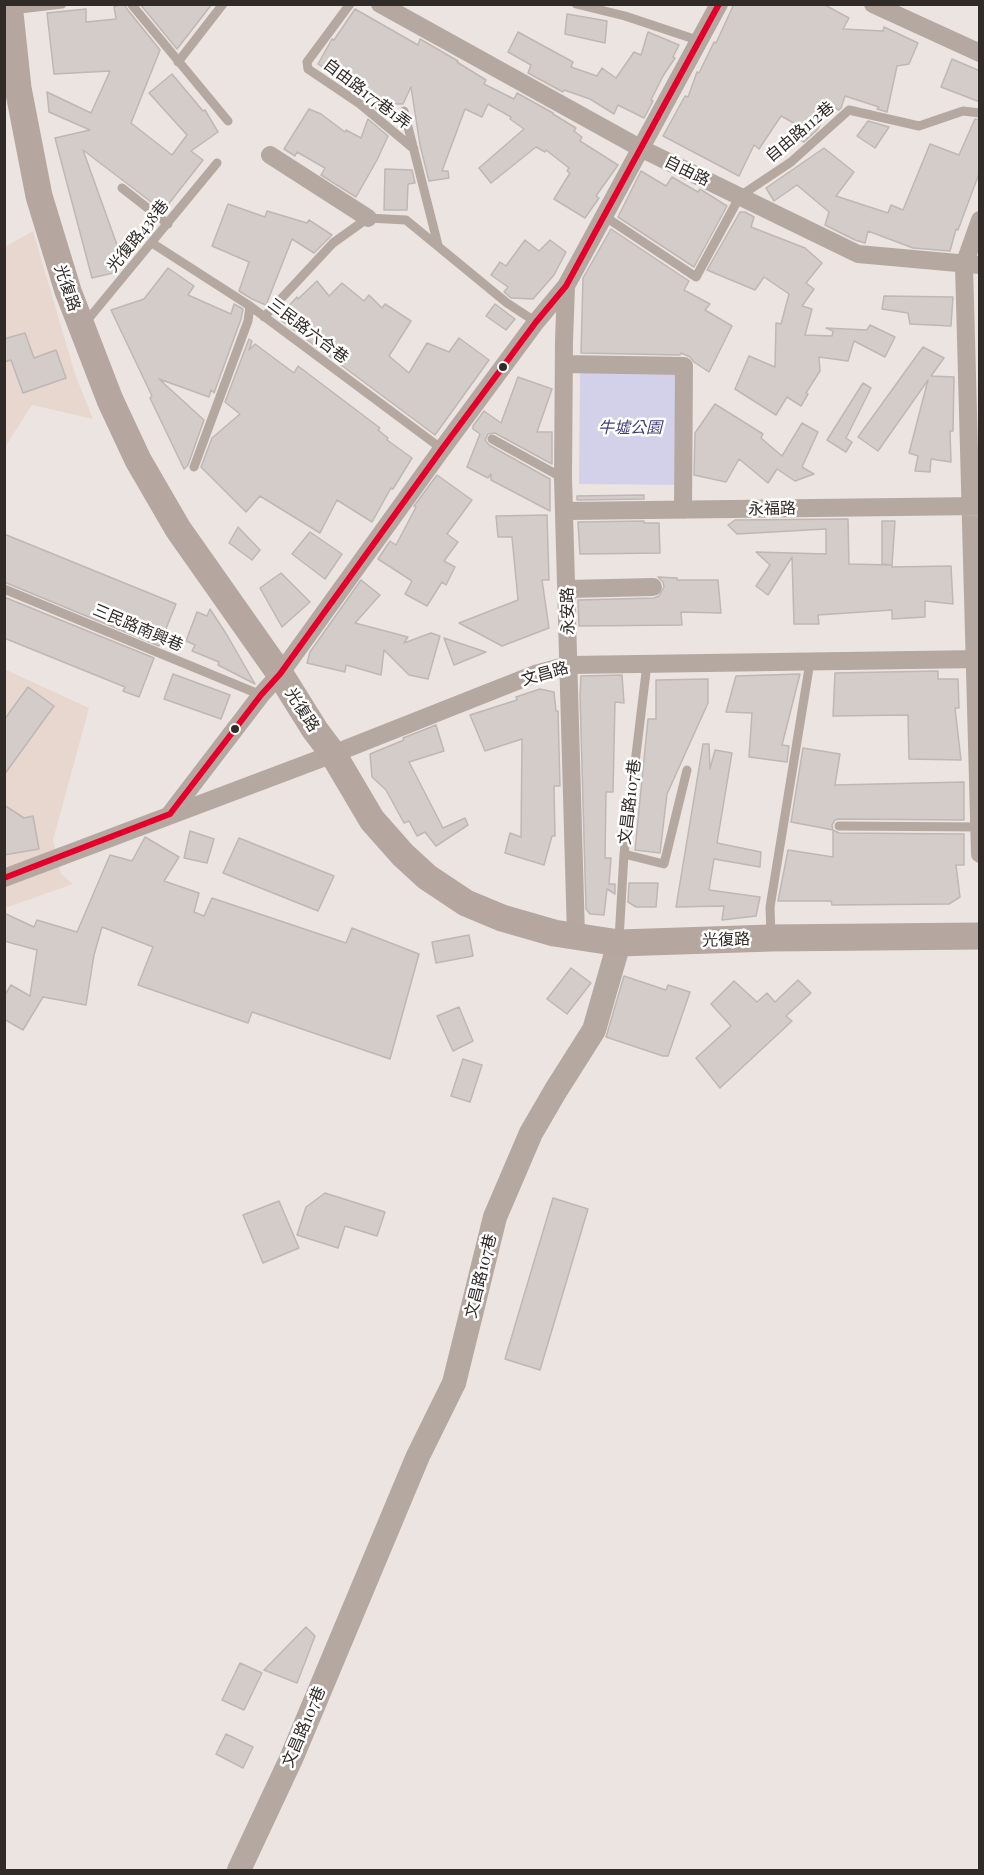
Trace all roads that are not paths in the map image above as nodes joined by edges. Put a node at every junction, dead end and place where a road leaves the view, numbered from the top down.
1 (62, 4) edge
2 (223, 4) edge
3 (350, 4) edge
4 (380, 4) edge
5 (576, 4) edge
6 (719, 4) edge
7 (873, 4) edge
8 (132, 6) edge
9 (9, 7) edge
10 (700, 41) junction
11 (980, 53) edge
12 (178, 62) junction
13 (404, 111) dead end
14 (980, 113) edge
15 (228, 121) dead end
16 (640, 148) junction
17 (414, 149) junction
18 (270, 155) dead end
19 (217, 163) dead end
20 (122, 188) dead end
21 (740, 196) junction
22 (604, 216) junction
23 (368, 218) junction
24 (980, 220) edge
25 (168, 224) junction
26 (152, 243) junction
27 (438, 245) junction
28 (972, 265) edge
29 (566, 286) junction
30 (250, 306) junction
31 (264, 317) junction
32 (536, 322) junction
33 (81, 328) junction
34 (564, 364) junction
35 (492, 439) dead end
36 (442, 449) junction
37 (194, 467) dead end
38 (975, 472) edge
39 (563, 478) junction
40 (975, 506) edge
41 (683, 510) junction
42 (565, 511) junction
43 (653, 587) dead end
44 (4, 589) edge
45 (567, 589) junction
46 (977, 659) edge
47 (810, 662) junction
48 (647, 664) junction
49 (569, 665) junction
50 (280, 674) junction
51 (261, 695) junction
52 (333, 754) junction
53 (687, 770) dead end
54 (170, 814) junction
55 (839, 826) dead end
56 (979, 827) edge
57 (624, 854) junction
58 (980, 854) edge
59 (4, 878) edge
60 (576, 936) junction
61 (980, 936) edge
62 (771, 938) junction
63 (619, 943) junction
64 (239, 1870) edge

1 - 9 lane
2 - 12 lane
3 - 17 lane, 自由路177巷1弄
4 - 16 street, 自由路
5 - 10 lane
6 - 10 street
7 - 11 street
8 - 12 lane
9 - 33 main road, 光復路
10 - 16 street
12 - 15 lane
13 - 17 lane
14 - 21 lane, 自由路112巷
16 - 21 street, 自由路
16 - 22 street
17 - 27 lane
18 - 23 street
19 - 25 lane, 光復路438巷
20 - 25 lane
21 - 22 lane
21 - 28 street, 自由路
22 - 29 street
23 - 27 lane
23 - 31 lane
24 - 28 street
25 - 26 lane, 光復路438巷
26 - 30 lane, 三民路六合巷
26 - 33 lane, 光復路438巷
27 - 32 lane
28 - 38 street
29 - 32 street
29 - 34 street, 永安路
30 - 31 lane, 三民路六合巷
30 - 37 lane
31 - 36 lane, 三民路六合巷
32 - 36 street
33 - 50 main road, 光復路
34 - 39 street, 永安路
34 - 41 street
35 - 39 lane
36 - 50 street
38 - 40 street
39 - 42 street, 永安路
40 - 41 street, 永福路
40 - 46 street
41 - 42 street, 永福路
42 - 45 street, 永安路
43 - 45 street
44 - 51 lane, 三民路南興巷
45 - 49 street, 永安路
46 - 47 street, 文昌路
46 - 56 street
47 - 48 street, 文昌路
47 - 62 lane
48 - 49 street, 文昌路
48 - 57 lane, 文昌路107巷
49 - 52 street, 文昌路
49 - 60 street, 永安路
50 - 51 street
50 - 52 main road, 光復路
51 - 54 street
52 - 54 street, 文昌路
52 - 60 main road, 光復路
53 - 57 lane
54 - 59 street, 文昌路
55 - 56 lane
56 - 58 street
57 - 63 lane, 文昌路107巷
60 - 63 main road, 光復路
61 - 62 main road, 光復路
62 - 63 main road, 光復路
63 - 64 street, 文昌路107巷

